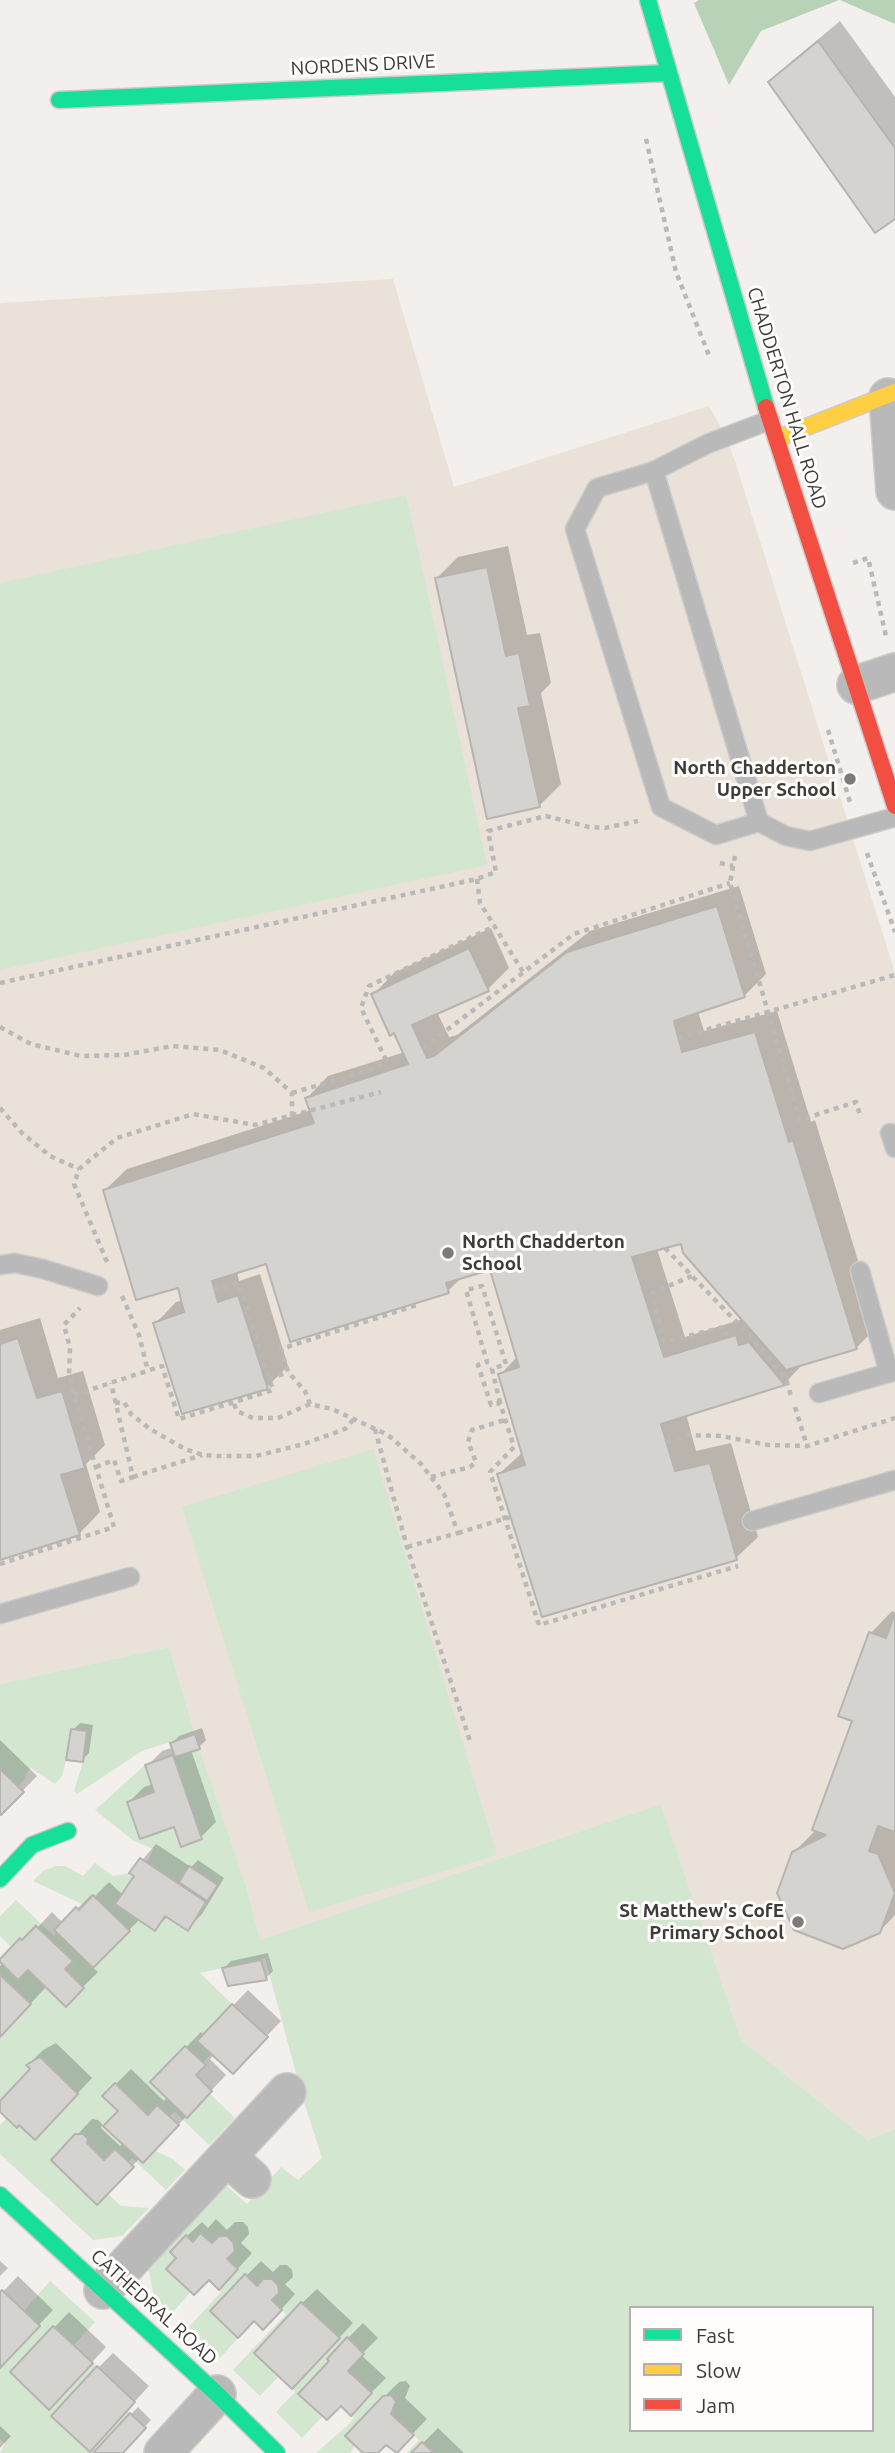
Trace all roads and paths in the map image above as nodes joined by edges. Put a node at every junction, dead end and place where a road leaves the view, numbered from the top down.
1 (648, 0) edge
2 (668, 73) junction
3 (59, 100) dead end
4 (891, 395) edge
5 (770, 420) junction
6 (776, 439) junction
7 (654, 471) junction
8 (895, 491) edge
9 (869, 558) dead end
10 (886, 636) dead end
11 (895, 672) edge
12 (856, 685) junction
13 (895, 806) edge
14 (895, 817) edge
15 (759, 821) junction
16 (649, 828) dead end
17 (735, 851) dead end
18 (712, 861) dead end
19 (733, 866) junction
20 (477, 879) junction
21 (730, 883) junction
22 (495, 926) junction
23 (523, 972) junction
24 (895, 975) edge
25 (0, 983) edge
26 (767, 1012) junction
27 (0, 1027) edge
28 (678, 1038) dead end
29 (423, 1048) dead end
30 (382, 1092) dead end
31 (292, 1093) junction
32 (0, 1108) edge
33 (292, 1116) junction
34 (861, 1118) dead end
35 (79, 1169) junction
36 (665, 1248) dead end
37 (0, 1265) edge
38 (110, 1269) dead end
39 (860, 1271) dead end
40 (692, 1276) junction
41 (97, 1286) dead end
42 (215, 1290) dead end
43 (120, 1291) dead end
44 (420, 1304) dead end
45 (67, 1322) dead end
46 (727, 1337) dead end
47 (148, 1371) junction
48 (288, 1372) junction
49 (892, 1372) edge
50 (269, 1379) junction
51 (111, 1383) junction
52 (819, 1394) dead end
53 (74, 1395) junction
54 (115, 1403) junction
55 (500, 1403) junction
56 (234, 1404) junction
57 (310, 1404) junction
58 (895, 1418) edge
59 (354, 1419) junction
60 (505, 1420) junction
61 (374, 1428) junction
62 (667, 1442) dead end
63 (807, 1446) junction
64 (203, 1455) junction
65 (96, 1467) junction
66 (431, 1476) junction
67 (133, 1477) junction
68 (895, 1480) edge
69 (510, 1517) dead end
70 (752, 1521) dead end
71 (458, 1533) junction
72 (407, 1547) junction
73 (0, 1563) edge
74 (738, 1566) dead end
75 (130, 1577) dead end
76 (0, 1614) edge
77 (470, 1741) dead end
78 (68, 1831) dead end
79 (0, 1879) edge
80 (287, 2092) dead end
81 (0, 2195) edge
82 (103, 2290) junction
83 (217, 2394) junction
84 (163, 2453) edge
85 (276, 2453) edge

1 - 2 street, CHADDERTON HALL ROAD
2 - 3 street, NORDENS DRIVE
2 - 5 street, CHADDERTON HALL ROAD
4 - 6 street
4 - 8 street
5 - 6 street, CHADDERTON HALL ROAD
5 - 7 lane
6 - 12 street, CHADDERTON HALL ROAD
7 - 15 lane
7 - 15 lane
9 - 10 path
11 - 12 street
12 - 13 street, CHADDERTON HALL ROAD
14 - 15 lane
16 - 20 path
17 - 19 path
18 - 19 path
19 - 21 path
20 - 22 path
20 - 25 path
21 - 23 path
21 - 26 path
22 - 23 path
22 - 31 path
23 - 29 path
24 - 26 path
26 - 28 path
26 - 34 path
27 - 31 path
30 - 33 path
31 - 33 path
32 - 35 path
33 - 35 path
35 - 38 path
36 - 40 path
37 - 41 lane
39 - 49 lane
40 - 46 path
40 - 63 path
42 - 50 path
43 - 47 path
44 - 48 path
45 - 53 path
47 - 51 path
47 - 56 path
48 - 50 path
48 - 57 path
49 - 52 lane
50 - 56 path
51 - 53 path
51 - 54 path
53 - 65 path
54 - 64 path
54 - 67 path
55 - 55 path
55 - 60 path
56 - 57 path
57 - 59 path
58 - 63 path
59 - 61 path
59 - 64 path
60 - 66 path
60 - 74 path
61 - 66 path
61 - 72 path
62 - 63 path
64 - 67 path
65 - 67 path
65 - 73 path
66 - 71 path
68 - 70 lane
69 - 71 path, bridge
71 - 72 path
72 - 77 path
75 - 76 lane
78 - 79 street
80 - 82 street
81 - 82 street, CATHEDRAL ROAD
82 - 83 street, CATHEDRAL ROAD
83 - 84 street
83 - 85 street, CATHEDRAL ROAD

